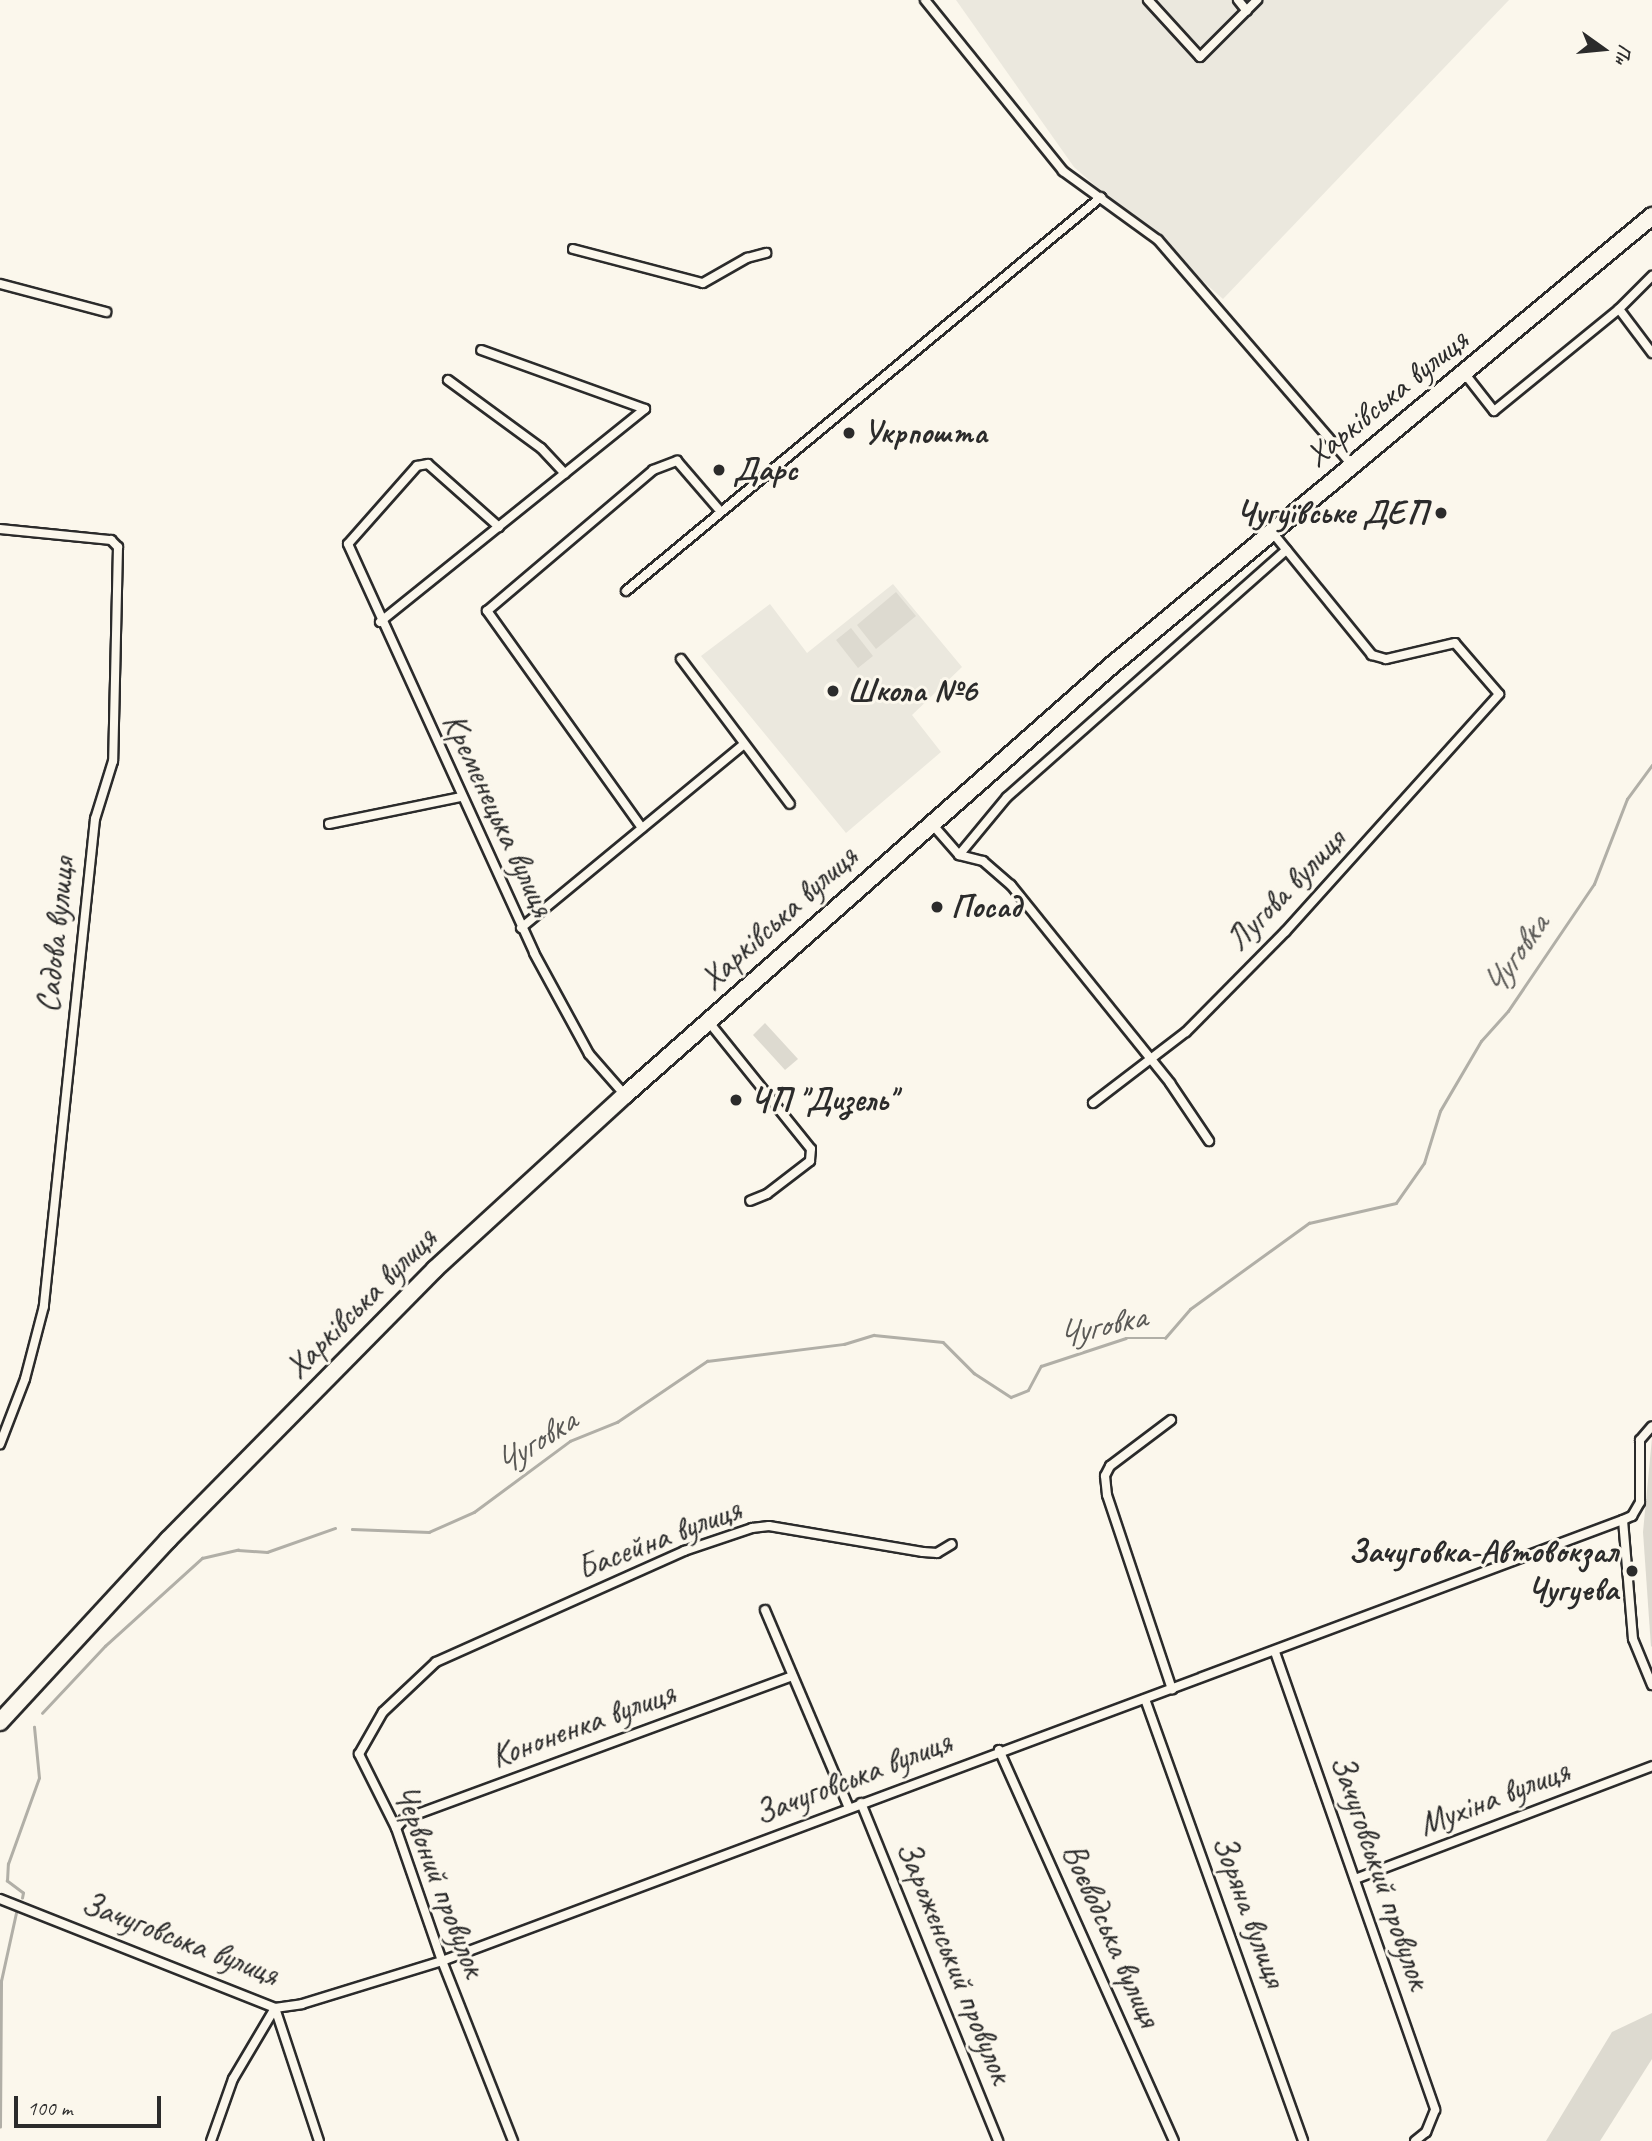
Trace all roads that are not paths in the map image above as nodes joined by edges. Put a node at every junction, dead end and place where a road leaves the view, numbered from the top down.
1 (925, 0) edge
2 (1148, 0) edge
3 (1238, 0) edge
4 (1257, 0) edge
5 (1247, 11) junction
6 (1101, 197) junction
7 (1652, 216) edge
8 (573, 249) dead end
9 (766, 253) dead end
10 (1652, 276) edge
11 (0, 284) edge
12 (1619, 309) junction
13 (106, 312) dead end
14 (481, 350) dead end
15 (1652, 353) edge
16 (1465, 374) junction
17 (448, 380) dead end
18 (1352, 465) junction
19 (565, 474) junction
20 (720, 512) junction
21 (499, 527) junction
22 (0, 529) edge
23 (1272, 532) junction
24 (1286, 550) junction
25 (626, 591) dead end
26 (380, 622) junction
27 (681, 659) dead end
28 (744, 744) junction
29 (460, 797) junction
30 (790, 804) dead end
31 (930, 821) junction
32 (330, 824) dead end
33 (642, 828) junction
34 (959, 855) junction
35 (521, 928) junction
36 (708, 1021) junction
37 (1148, 1060) junction
38 (625, 1095) junction
39 (1093, 1103) dead end
40 (1209, 1141) dead end
41 (750, 1201) dead end
42 (1171, 1420) dead end
43 (1652, 1426) edge
44 (0, 1444) edge
45 (1623, 1520) junction
46 (952, 1544) dead end
47 (765, 1609) dead end
48 (1275, 1651) junction
49 (436, 1662) joint
50 (792, 1676) junction
51 (1652, 1685) edge
52 (1172, 1689) junction
53 (1145, 1699) junction
54 (0, 1722) edge
55 (999, 1750) junction
56 (1652, 1766) edge
57 (861, 1802) junction
58 (849, 1808) junction
59 (396, 1828) junction
60 (1355, 1880) junction
61 (0, 1899) edge
62 (442, 1961) junction
63 (275, 2008) junction
64 (211, 2141) edge
65 (319, 2141) edge
66 (513, 2141) edge
67 (998, 2141) edge
68 (1174, 2141) edge
69 (1303, 2141) edge
70 (1415, 2141) edge

1 - 6 street
2 - 5 street
3 - 5 street
4 - 5 street
6 - 18 street
6 - 20 street
7 - 16 highway, Харківська вулиця
8 - 9 street
10 - 12 street
11 - 13 street
12 - 15 street
12 - 16 street
14 - 19 street
16 - 18 highway, Харківська вулиця
17 - 19 street
18 - 23 highway, Харківська вулиця
19 - 21 street
20 - 25 street
20 - 33 street
21 - 26 street
21 - 26 street, Кременецька вулиця
22 - 44 street, Садова вулиця
23 - 24 street
23 - 31 highway, Харківська вулиця
24 - 34 street
24 - 37 street, Лугова вулиця
26 - 29 street, Кременецька вулиця
27 - 28 street
28 - 30 street
28 - 33 street
29 - 32 street
29 - 35 street, Кременецька вулиця
31 - 34 street
31 - 36 highway, Харківська вулиця
33 - 35 street
34 - 37 street
35 - 38 street, Кременецька вулиця
36 - 38 highway, Харківська вулиця
36 - 41 street
37 - 39 street, Лугова вулиця
37 - 40 street
38 - 54 highway, Харківська вулиця
42 - 52 street
43 - 45 street
45 - 48 street, Зачуговська вулиця
45 - 51 street
46 - 49 street, Басейна вулиця
47 - 50 street
48 - 52 street, Зачуговська вулиця
48 - 60 street, Зачуговський провулок
49 - 59 street, Червоний провулок
50 - 58 street
50 - 59 street, Кононенка вулиця
52 - 53 street, Зачуговська вулиця
53 - 55 street, Зачуговська вулиця
53 - 69 street, Зоряна вулиця
55 - 57 street, Зачуговська вулиця
55 - 68 street, Воєводська вулиця
56 - 60 street, Мухіна вулиця
57 - 58 street, Зачуговська вулиця
57 - 67 street, Зароженський провулок
58 - 62 street, Зачуговська вулиця
59 - 62 street, Червоний провулок
60 - 70 street, Зачуговський провулок
61 - 63 street, Зачуговська вулиця
62 - 63 street, Зачуговська вулиця
62 - 66 street, Червоний провулок
63 - 64 street
63 - 65 street

